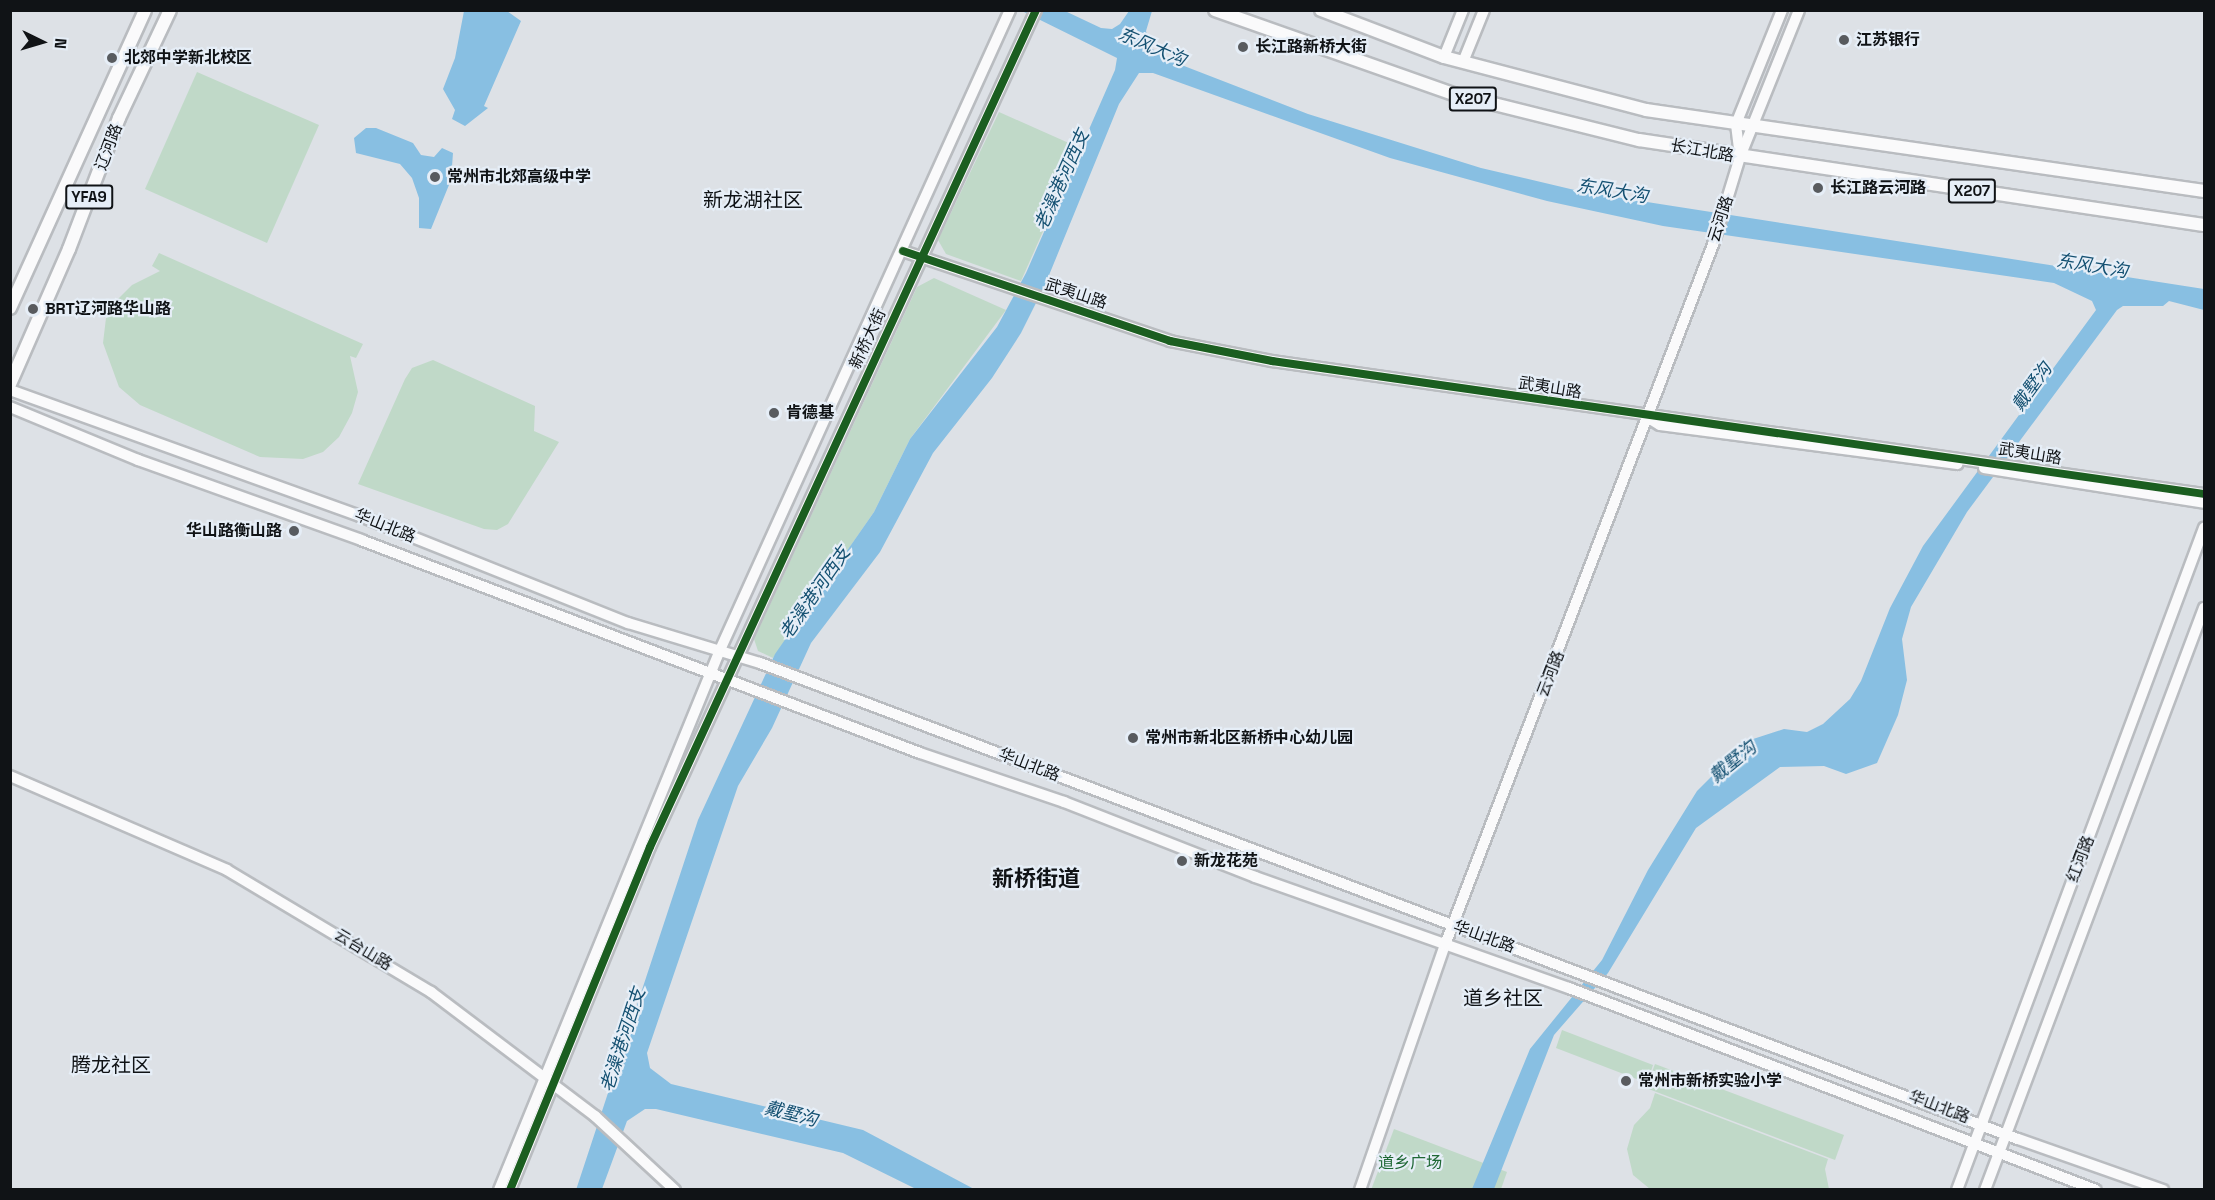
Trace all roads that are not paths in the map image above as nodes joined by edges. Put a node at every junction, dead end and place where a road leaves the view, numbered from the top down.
1 (145, 10) edge
2 (170, 10) edge
3 (1010, 10) edge
4 (1036, 10) edge
5 (1215, 10) edge
6 (1322, 10) edge
7 (1463, 10) edge
8 (1484, 10) edge
9 (1782, 10) edge
10 (1799, 10) edge
11 (1444, 57) junction
12 (1463, 62) junction
13 (1736, 124) junction
14 (1754, 127) junction
15 (1740, 157) junction
16 (2205, 191) edge
17 (2205, 225) edge
18 (903, 251) junction
19 (920, 258) junction
20 (10, 308) edge
21 (10, 384) edge
22 (10, 390) edge
23 (10, 408) edge
24 (1647, 417) junction
25 (2005, 468) junction
26 (2205, 494) edge
27 (2205, 503) edge
28 (2205, 528) edge
29 (2205, 608) edge
30 (720, 650) junction
31 (738, 656) junction
32 (711, 675) junction
33 (728, 680) junction
34 (10, 777) edge
35 (1453, 925) junction
36 (1445, 945) junction
37 (551, 1081) junction
38 (1982, 1123) junction
39 (2006, 1134) junction
40 (1975, 1141) junction
41 (2000, 1150) junction
42 (499, 1190) edge
43 (510, 1190) edge
44 (675, 1190) edge
45 (1360, 1190) edge
46 (1957, 1190) edge
47 (1985, 1190) edge
48 (2096, 1190) edge
49 (2163, 1190) edge

1 - 20 main road, 辽河路 / YFA9
2 - 21 main road, 辽河路 / YFA9
3 - 18 street, 新桥大街
4 - 19 street, 新桥大街
5 - 15 main road, 长江北路 / X207
6 - 11 main road, 长江北路 / X207
7 - 11 street
8 - 12 street
9 - 13 street, 云河路
10 - 14 street, 云河路
11 - 12 main road, 长江北路 / X207
12 - 13 main road, 长江北路 / X207
13 - 14 main road, 长江北路 / X207
13 - 15 street, 云河路
14 - 15 street, 云河路
14 - 16 main road, 长江北路 / X207
15 - 17 main road, 长江北路 / X207
15 - 24 street, 云河路
18 - 19 street, 武夷山路
18 - 30 street, 新桥大街
19 - 24 street, 武夷山路
19 - 31 street, 新桥大街
22 - 30 street, 华山北路
23 - 32 street, 华山北路
24 - 25 street, 武夷山路
24 - 35 street, 云河路
25 - 26 street, 武夷山路
25 - 27 street, 武夷山路
28 - 38 street, 红河路
29 - 39 street, 红河路
30 - 31 street, 华山北路
30 - 32 street, 新桥大街
31 - 33 street, 新桥大街
31 - 35 street, 华山北路
32 - 33 street, 华山北路
32 - 37 street, 新桥大街
33 - 36 street, 华山北路
33 - 37 street, 新桥大街
34 - 37 street, 云台山路
35 - 36 street, 云河路
35 - 38 street, 华山北路
36 - 40 street, 华山北路
36 - 45 street, 云河路
37 - 42 street
37 - 43 street
37 - 44 street, 云台山路
38 - 39 street, 华山北路
38 - 40 street, 红河路
39 - 41 street, 红河路
39 - 49 street, 华山北路
40 - 41 street, 华山北路
40 - 46 street, 红河路
41 - 47 street, 红河路
41 - 48 street, 华山北路

